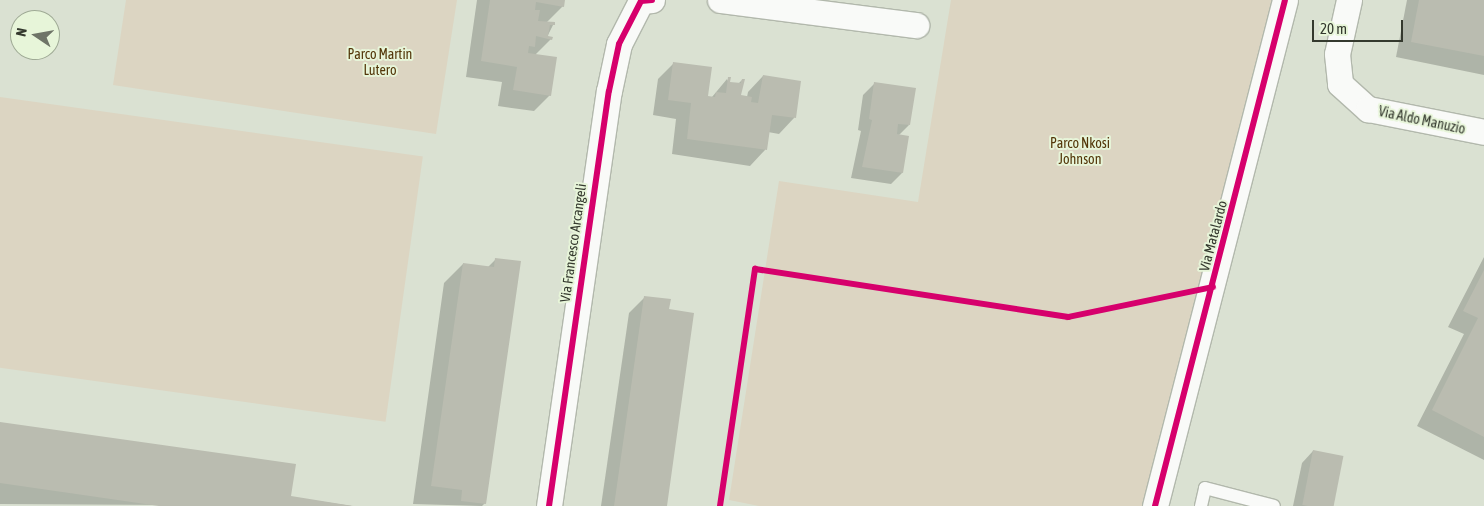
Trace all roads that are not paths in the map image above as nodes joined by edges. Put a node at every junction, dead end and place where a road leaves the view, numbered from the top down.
1 (652, 0) edge
2 (720, 0) edge
3 (1285, 0) edge
4 (1349, 0) edge
5 (916, 25) dead end
6 (1484, 132) edge
7 (549, 506) edge
8 (1155, 506) edge
9 (1201, 506) edge
10 (1274, 506) edge

1 - 7 street, Via Francesco Arcangeli
2 - 5 street
3 - 8 street, Via Matalardo
4 - 6 street, Via Aldo Manuzio
9 - 10 lane

